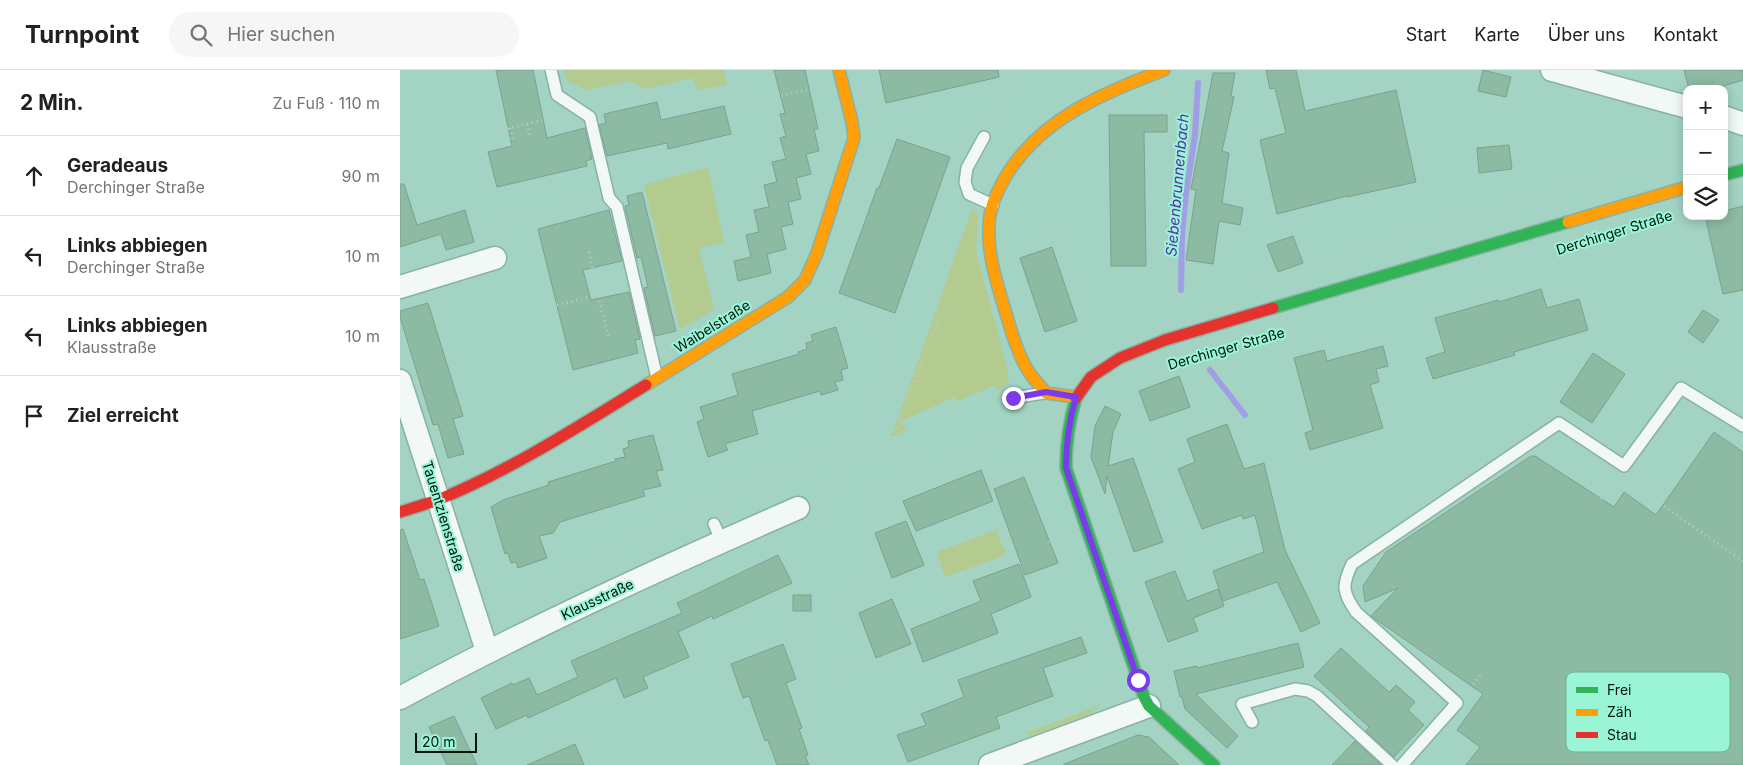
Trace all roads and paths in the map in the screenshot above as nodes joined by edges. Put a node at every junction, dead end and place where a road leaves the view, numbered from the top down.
1 (551, 70) edge
2 (839, 70) edge
3 (1015, 70) edge
4 (1164, 70) edge
5 (1552, 70) edge
6 (842, 82) junction
7 (1683, 106) edge
8 (582, 111) junction
9 (550, 118) junction
10 (1728, 118) edge
11 (527, 124) junction
12 (1743, 124) edge
13 (510, 128) junction
14 (554, 132) dead end
15 (530, 136) dead end
16 (984, 137) joint
17 (513, 141) dead end
18 (500, 145) dead end
19 (1683, 155) edge
20 (1743, 170) edge
21 (1727, 175) edge
22 (1683, 188) edge
23 (608, 197) junction
24 (993, 205) junction
25 (1056, 236) dead end
26 (589, 252) dead end
27 (495, 258) joint
28 (632, 271) junction
29 (427, 279) junction
30 (635, 285) junction
31 (997, 286) junction
32 (1256, 286) dead end
33 (400, 287) edge
34 (821, 291) dead end
35 (598, 295) junction
36 (557, 305) dead end
37 (1080, 311) dead end
38 (794, 316) dead end
39 (443, 330) dead end
40 (608, 336) dead end
41 (802, 346) dead end
42 (650, 351) junction
43 (595, 370) dead end
44 (657, 378) junction
45 (400, 380) edge
46 (1051, 393) junction
47 (1076, 397) junction
48 (1013, 398) dead end
49 (1226, 420) dead end
50 (1047, 423) junction
51 (1743, 426) edge
52 (1046, 430) dead end
53 (1014, 437) junction
54 (860, 446) junction
55 (896, 448) junction
56 (1161, 449) dead end
57 (1043, 452) dead end
58 (1049, 463) dead end
59 (941, 465) junction
60 (1621, 470) junction
61 (918, 474) junction
62 (770, 477) junction
63 (991, 485) junction
64 (990, 490) dead end
65 (1154, 493) dead end
66 (439, 499) junction
67 (1601, 499) dead end
68 (995, 500) dead end
69 (798, 508) dead end
70 (884, 509) junction
71 (400, 512) edge
72 (770, 520) junction
73 (909, 523) dead end
74 (914, 532) dead end
75 (1175, 547) dead end
76 (745, 549) dead end
77 (1743, 561) edge
78 (754, 566) dead end
79 (689, 577) dead end
80 (942, 582) junction
81 (697, 594) dead end
82 (1138, 599) dead end
83 (638, 600) dead end
84 (847, 611) dead end
85 (476, 619) junction
86 (647, 620) dead end
87 (908, 630) dead end
88 (913, 643) dead end
89 (765, 648) dead end
90 (487, 651) junction
91 (400, 663) edge
92 (846, 671) dead end
93 (1482, 673) dead end
94 (400, 698) edge
95 (1458, 703) junction
96 (1149, 706) junction
97 (1252, 722) dead end
98 (982, 744) dead end
99 (816, 765) edge
100 (922, 765) edge
101 (990, 765) edge
102 (1214, 765) edge
103 (1392, 765) edge
104 (1402, 765) edge

1 - 8 lane
2 - 6 street, Waibelstraße
3 - 16 path
4 - 24 street
5 - 7 street
6 - 8 path
6 - 44 street, Waibelstraße
8 - 9 path
8 - 23 lane
9 - 11 path
9 - 14 path
10 - 12 street
11 - 13 path
11 - 15 path
13 - 17 path
13 - 18 path
16 - 24 lane
19 - 32 path
20 - 21 street
22 - 47 street, Derchinger Straße
23 - 27 path
23 - 28 lane
24 - 31 street
25 - 37 path
26 - 28 path
27 - 29 street
28 - 30 lane
29 - 33 street
29 - 39 path
30 - 35 path
30 - 42 lane
31 - 46 street
31 - 55 path
34 - 54 path
35 - 36 path
35 - 40 path
38 - 41 path
42 - 43 path
42 - 44 lane
44 - 66 street, Waibelstraße
45 - 66 street, Tauentzienstraße
46 - 47 street
46 - 48 lane
46 - 50 path
47 - 96 street, Derchinger Straße
49 - 56 path
50 - 52 path
50 - 53 path
51 - 60 lane
53 - 57 path
53 - 59 path
54 - 55 path
54 - 62 path
55 - 61 path
58 - 63 path
59 - 61 path
59 - 63 path
60 - 67 path
60 - 77 path
60 - 95 lane
61 - 70 path
62 - 72 path
62 - 85 path
63 - 64 path
65 - 75 path
66 - 71 street, Waibelstraße
66 - 85 street, Tauentzienstraße
68 - 80 path
69 - 72 street, Klausstraße
70 - 73 path
70 - 84 path
72 - 90 street, Klausstraße
74 - 80 path
76 - 78 path
79 - 81 path
80 - 87 path
82 - 96 path
83 - 86 path
85 - 90 street, Tauentzienstraße
85 - 91 path
88 - 92 path
89 - 99 path
90 - 94 street, Klausstraße
93 - 95 path
95 - 104 lane
96 - 101 street
96 - 102 street
97 - 103 lane
98 - 100 path

